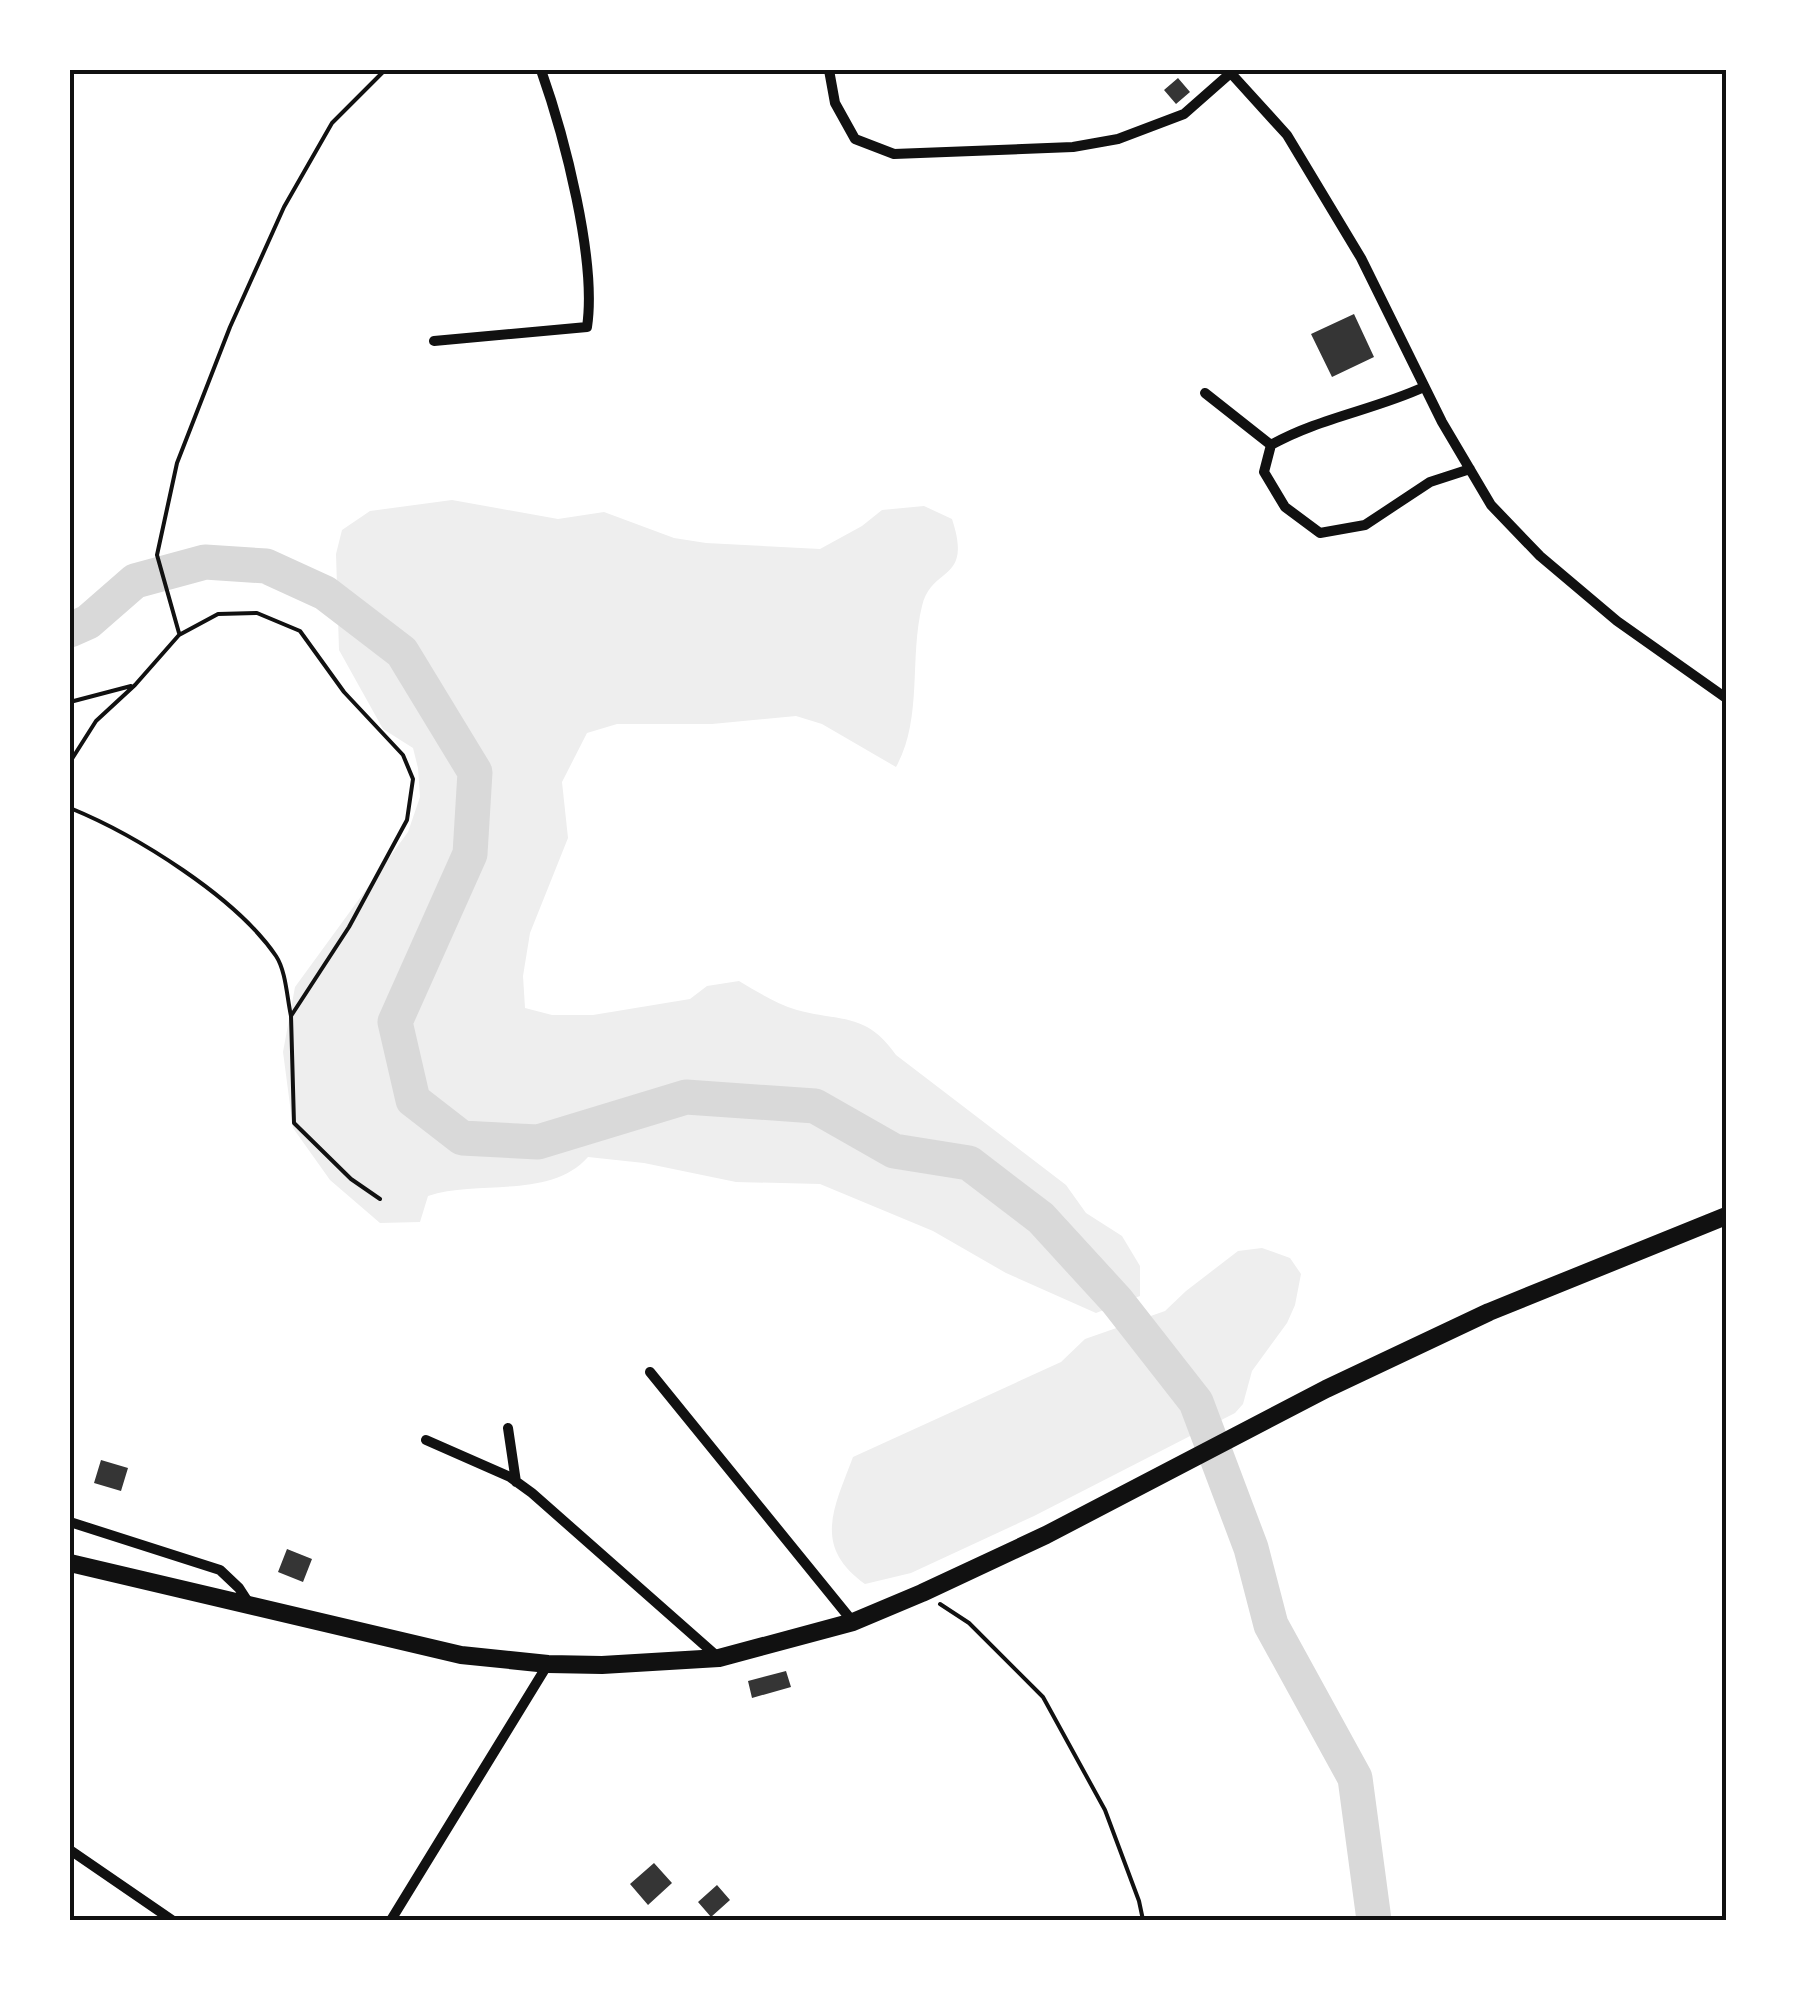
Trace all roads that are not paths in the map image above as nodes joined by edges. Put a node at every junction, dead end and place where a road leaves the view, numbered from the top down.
1 (541, 70) edge
2 (829, 70) edge
3 (1231, 71) edge
4 (434, 341) dead end
5 (1424, 386) junction
6 (1205, 393) dead end
7 (1271, 445) junction
8 (1470, 469) junction
9 (1726, 698) edge
10 (1726, 1216) edge
11 (650, 1372) dead end
12 (508, 1428) dead end
13 (426, 1440) dead end
14 (516, 1482) junction
15 (70, 1522) edge
16 (70, 1563) edge
17 (252, 1608) junction
18 (853, 1622) junction
19 (719, 1658) junction
20 (548, 1664) junction
21 (70, 1850) edge
22 (172, 1920) edge
23 (392, 1920) edge

1 - 4 street
2 - 3 street
3 - 5 street
5 - 7 street
5 - 8 street
6 - 7 street
7 - 8 street
8 - 9 street
10 - 18 main road
11 - 18 street
12 - 14 street
13 - 14 street
14 - 19 street
15 - 17 street
16 - 17 main road
17 - 20 main road
18 - 19 main road
19 - 20 main road
20 - 23 street
21 - 22 street

